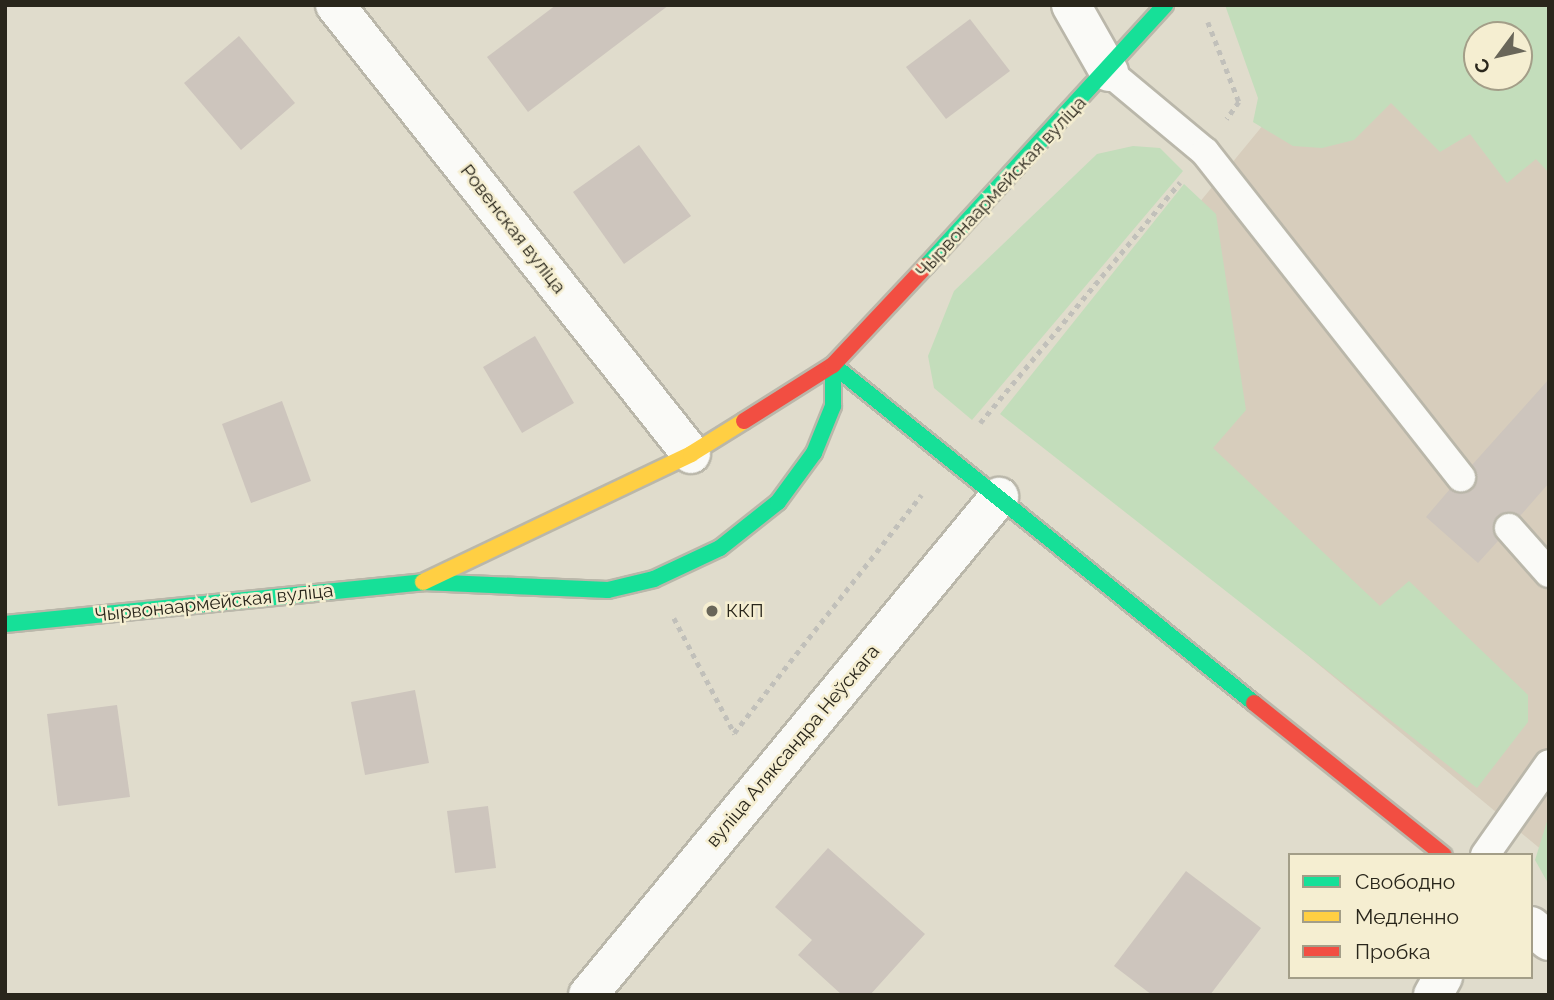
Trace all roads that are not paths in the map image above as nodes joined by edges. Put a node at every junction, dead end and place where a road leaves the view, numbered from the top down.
1 (335, 5) edge
2 (1071, 5) edge
3 (1165, 5) edge
4 (1109, 72) junction
5 (833, 365) junction
6 (691, 454) junction
7 (1461, 477) dead end
8 (999, 497) junction
9 (1509, 528) dead end
10 (1549, 573) edge
11 (422, 582) junction
12 (5, 624) edge
13 (1549, 764) edge
14 (1442, 853) edge
15 (1486, 853) edge
16 (1533, 928) edge
17 (1549, 941) edge
18 (1442, 979) edge
19 (588, 995) edge
20 (1433, 995) edge

1 - 6 street, Ровенская вуліца
2 - 4 street
3 - 4 main road, Чырвонаармейская вуліца
4 - 5 main road, Чырвонаармейская вуліца
4 - 7 lane
5 - 6 main road, Чырвонаармейская вуліца
5 - 8 main road
5 - 11 main road, Чырвонаармейская вуліца
6 - 11 main road, Чырвонаармейская вуліца
8 - 14 main road
8 - 19 street, вуліца Аляксандра Неўскага
9 - 10 lane
11 - 12 main road, Чырвонаармейская вуліца
13 - 15 lane
16 - 17 street
18 - 20 street

